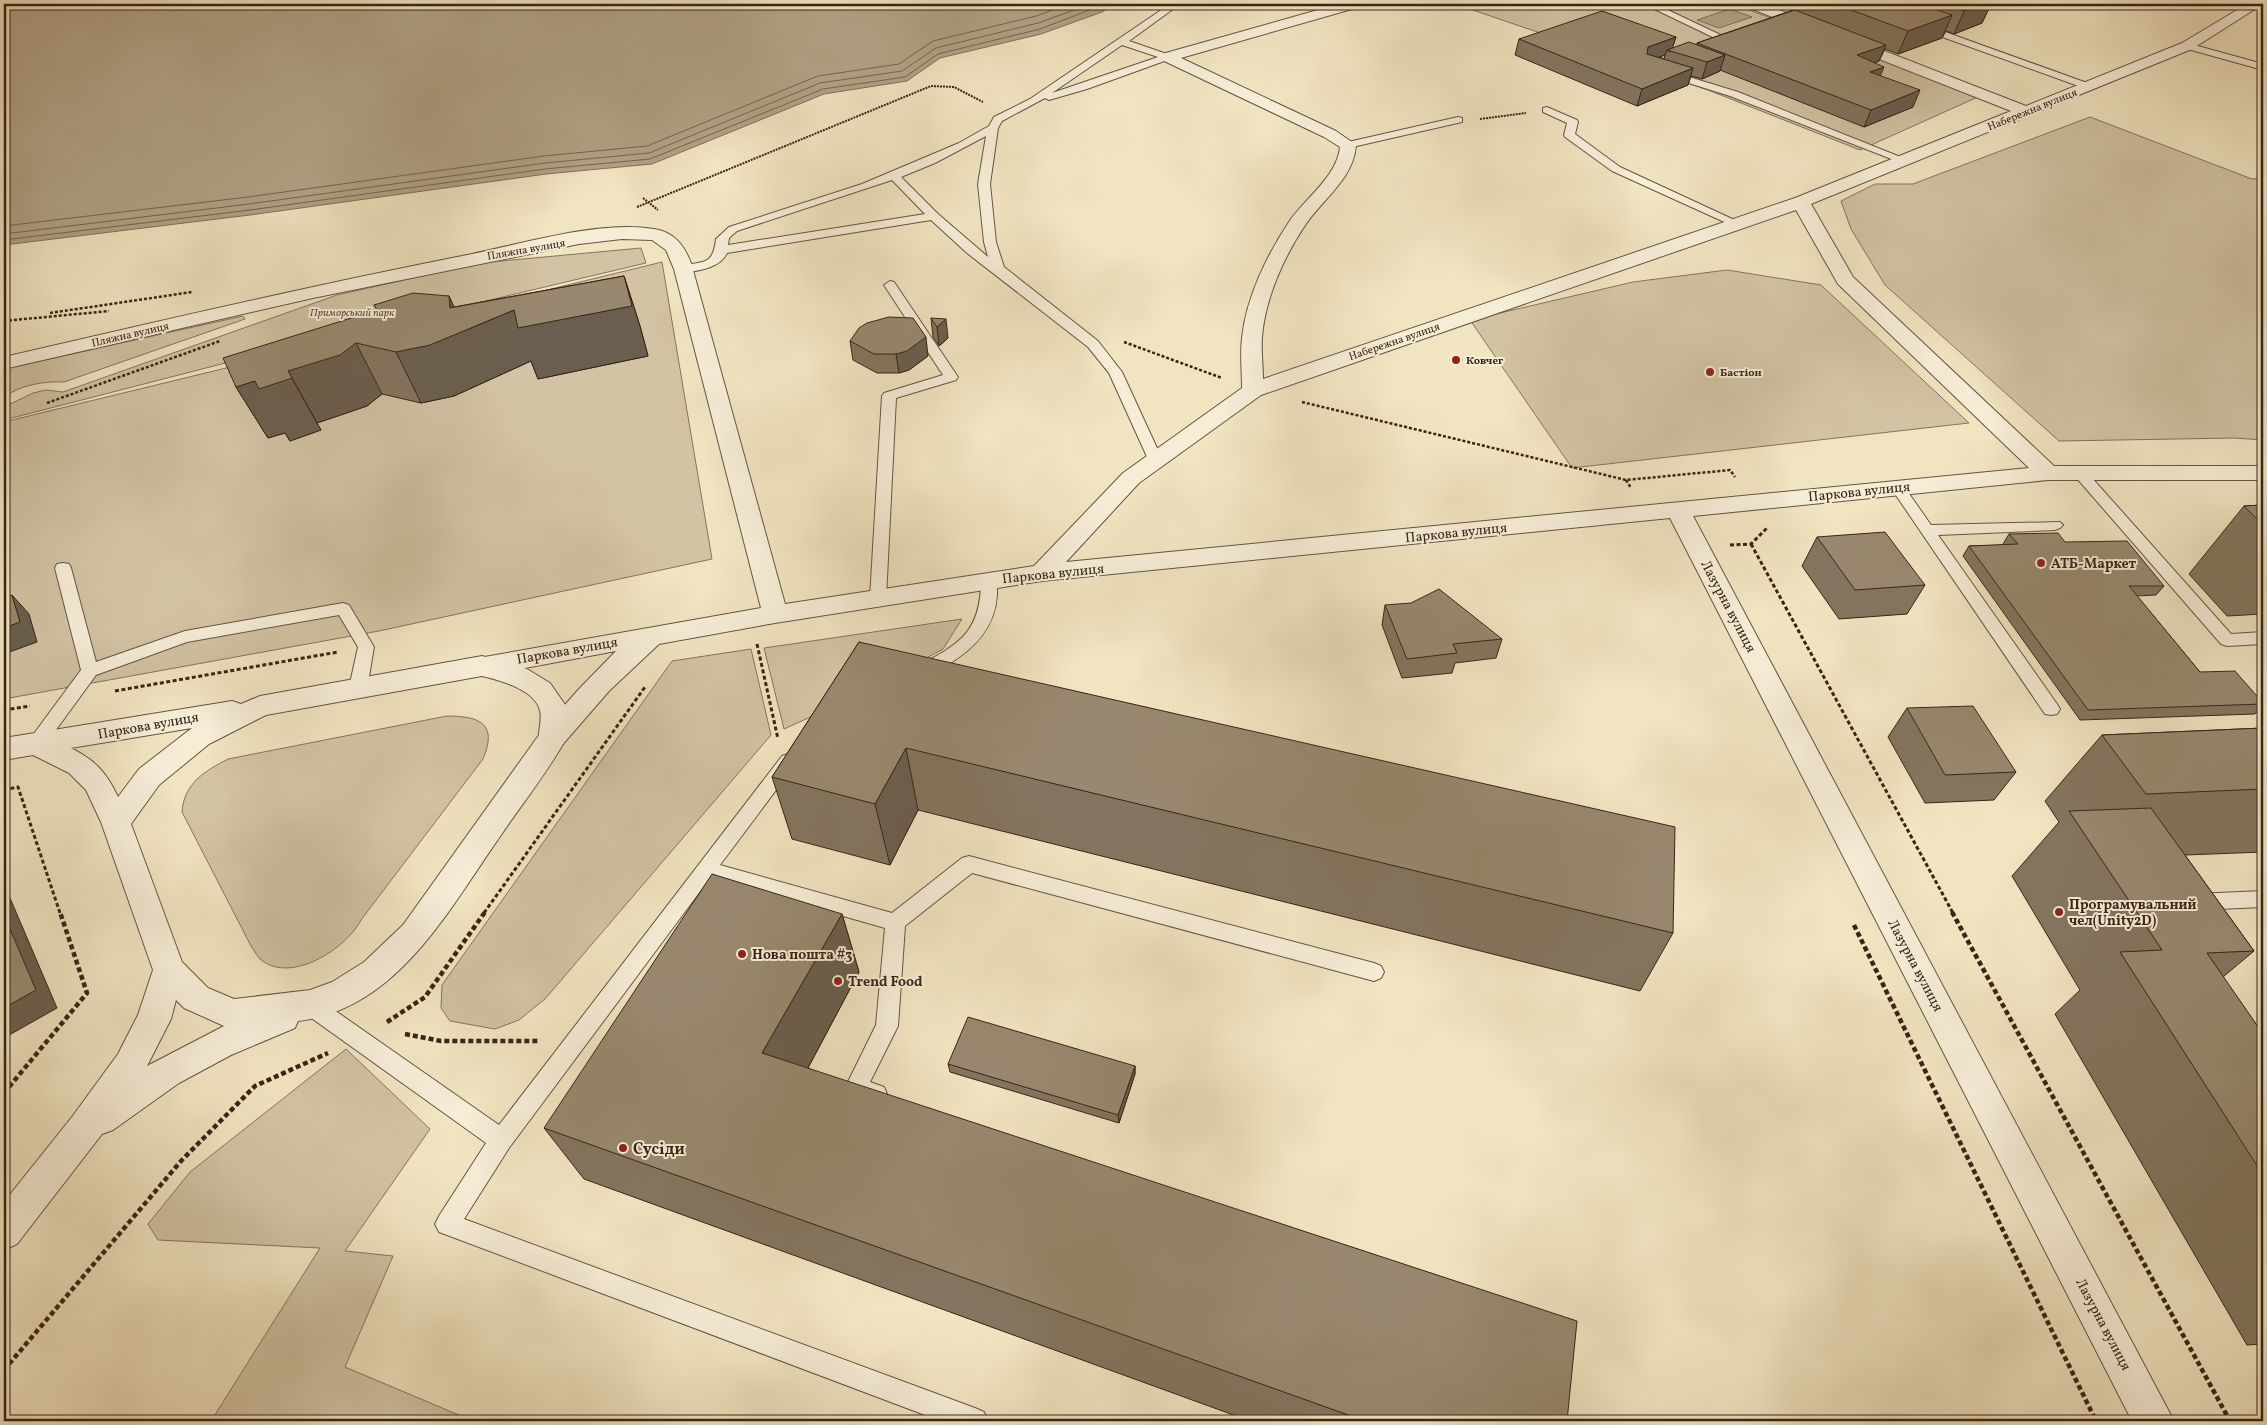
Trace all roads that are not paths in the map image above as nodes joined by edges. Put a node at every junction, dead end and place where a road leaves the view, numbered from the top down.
1 (1176, 4) edge
2 (1354, 4) edge
3 (1648, 4) edge
4 (1752, 4) edge
5 (2256, 4) edge
6 (1913, 24) edge
7 (1122, 42) junction
8 (1707, 45) edge
9 (2187, 46) junction
10 (1167, 57) junction
11 (2263, 67) edge
12 (1656, 70) edge
13 (2087, 86) junction
14 (1034, 101) junction
15 (1547, 110) road end
16 (2025, 111) junction
17 (1458, 120) road end
18 (996, 123) junction
19 (1348, 145) junction
20 (1903, 160) junction
21 (893, 175) junction
22 (1801, 202) junction
23 (934, 216) junction
24 (1735, 223) junction
25 (721, 250) junction
26 (683, 269) junction
27 (998, 269) junction
28 (890, 285) dead end
29 (4, 363) edge
30 (1253, 390) junction
31 (1155, 459) junction
32 (2048, 472) junction
33 (2079, 472) junction
34 (2263, 473) edge
35 (1898, 488) junction
36 (1678, 510) junction
37 (2055, 525) dead end
38 (1927, 530) junction
39 (63, 568) dead end
40 (1042, 573) junction
41 (989, 580) junction
42 (878, 598) junction
43 (775, 614) junction
44 (652, 635) junction
45 (2263, 638) edge
46 (482, 666) junction
47 (90, 671) junction
48 (358, 688) junction
49 (931, 688) edge
50 (260, 706) junction
51 (2051, 709) dead end
52 (553, 738) junction
53 (36, 744) junction
54 (803, 746) edge
55 (4, 750) edge
56 (116, 822) junction
57 (706, 869) junction
58 (2263, 898) edge
59 (2179, 902) edge
60 (895, 922) junction
61 (169, 970) junction
62 (1374, 972) dead end
63 (310, 1006) junction
64 (894, 1100) edge
65 (85, 1129) junction
66 (501, 1140) junction
67 (6, 1224) edge
68 (975, 1421) edge
69 (2154, 1421) edge

1 - 7 lane
2 - 10 street
3 - 8 lane
4 - 16 street
5 - 9 street, Набережна вулиця
6 - 13 lane
7 - 10 lane
7 - 14 lane
9 - 11 lane
9 - 13 street, Набережна вулиця
10 - 14 lane
10 - 19 street
12 - 20 lane
13 - 16 street, Набережна вулиця
14 - 18 lane
15 - 24 lane
16 - 20 street, Набережна вулиця
17 - 19 lane
18 - 21 lane
18 - 27 lane
19 - 30 street
20 - 22 street, Набережна вулиця
21 - 23 lane
21 - 25 lane
22 - 24 street, Набережна вулиця
22 - 32 street
23 - 25 lane
23 - 27 lane
24 - 30 street, Набережна вулиця
25 - 26 lane
26 - 29 street, Пляжна вулиця
26 - 43 street, Пляжна вулиця
27 - 31 lane
28 - 42 lane
30 - 31 street, Набережна вулиця
31 - 40 street, Набережна вулиця
32 - 33 street, Паркова вулиця
32 - 35 street, Паркова вулиця
33 - 34 street, Паркова вулиця
33 - 45 lane
35 - 36 street, Паркова вулиця
35 - 38 lane
36 - 40 street, Паркова вулиця
36 - 69 street, Лазурна вулиця
37 - 38 lane
38 - 51 lane
39 - 47 lane
40 - 41 street, Паркова вулиця
41 - 42 street, Паркова вулиця
41 - 49 lane
42 - 43 street, Паркова вулиця
43 - 44 street, Паркова вулиця
44 - 46 street, Паркова вулиця
44 - 52 street, Паркова вулиця
46 - 48 street, Паркова вулиця
46 - 52 street
47 - 48 lane
47 - 53 lane
48 - 50 street, Паркова вулиця
50 - 53 street, Паркова вулиця
50 - 56 street
52 - 63 street, Паркова вулиця
53 - 55 street, Паркова вулиця
53 - 56 street
54 - 57 lane
56 - 61 street
57 - 60 lane
57 - 66 lane
58 - 59 lane
60 - 62 lane
60 - 64 lane
61 - 63 street
61 - 65 street
63 - 65 street, Паркова вулиця
63 - 66 lane
65 - 67 street
66 - 68 lane

